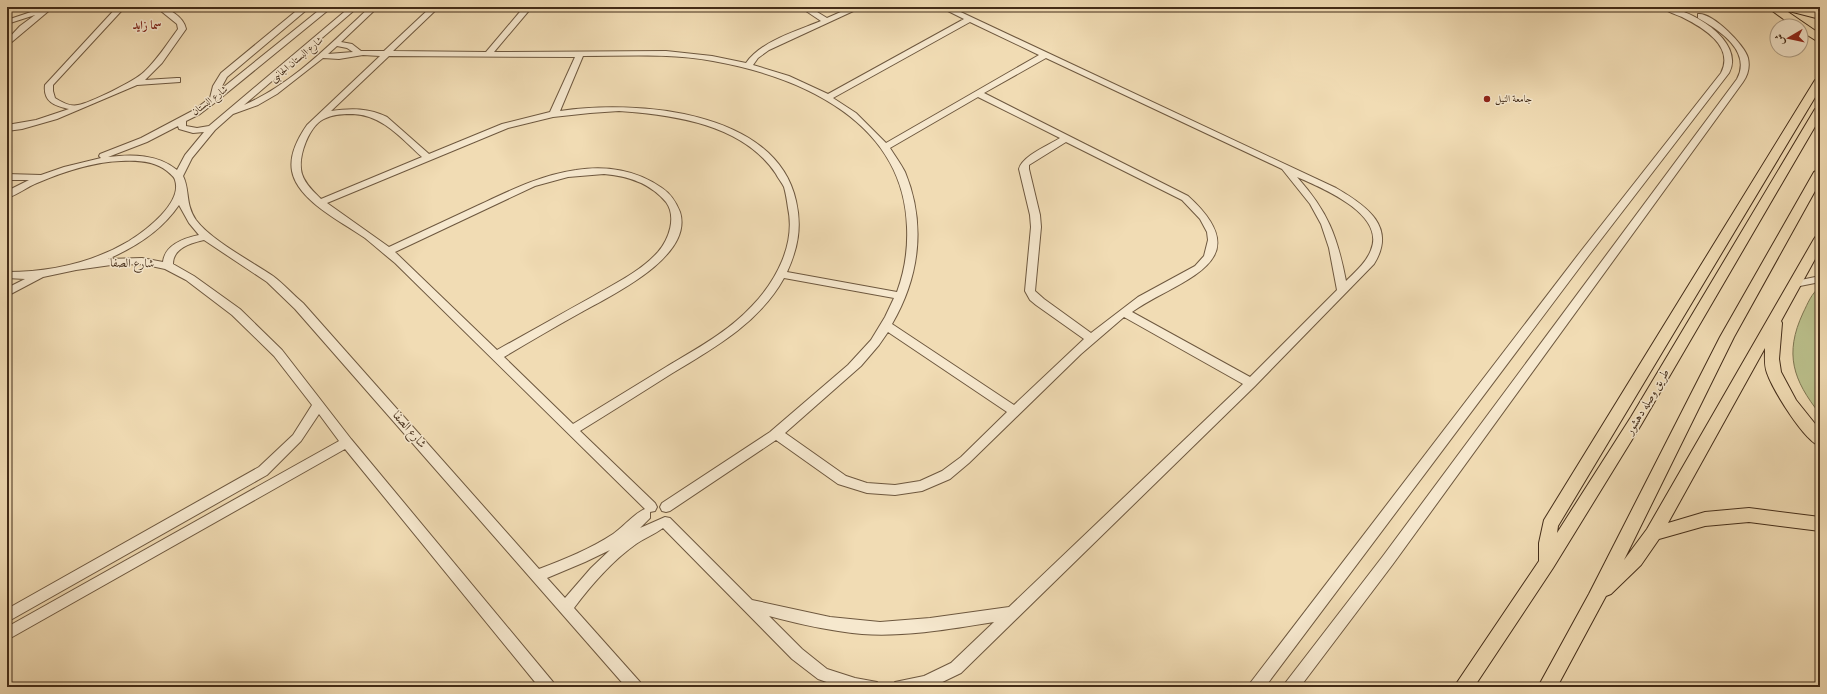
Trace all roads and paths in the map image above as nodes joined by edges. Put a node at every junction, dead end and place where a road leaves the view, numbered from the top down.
1 (160, 7) edge
2 (294, 7) edge
3 (328, 7) edge
4 (354, 7) edge
5 (374, 7) edge
6 (435, 7) edge
7 (528, 7) edge
8 (804, 7) edge
9 (858, 7) edge
10 (944, 7) edge
11 (1666, 7) edge
12 (1681, 7) edge
13 (1774, 7) edge
14 (1787, 7) edge
15 (50, 8) edge
16 (122, 8) edge
17 (304, 9) edge
18 (1820, 16) edge
19 (970, 20) junction
20 (10, 21) edge
21 (826, 22) junction
22 (1820, 25) edge
23 (23, 28) junction
24 (1820, 39) edge
25 (7, 44) edge
26 (334, 44) junction
27 (359, 53) junction
28 (580, 54) junction
29 (384, 55) junction
30 (488, 55) junction
31 (1045, 55) junction
32 (320, 56) junction
33 (748, 65) junction
34 (176, 80) dead end
35 (1820, 80) edge
36 (136, 83) junction
37 (978, 94) junction
38 (829, 97) junction
39 (214, 99) junction
40 (57, 103) junction
41 (76, 108) junction
42 (1820, 109) edge
43 (554, 114) junction
44 (225, 116) junction
45 (320, 116) junction
46 (48, 119) junction
47 (182, 121) junction
48 (7, 128) edge
49 (212, 128) junction
50 (1066, 138) junction
51 (886, 147) junction
52 (428, 157) junction
53 (74, 166) junction
54 (1285, 167) junction
55 (1820, 172) edge
56 (7, 177) edge
57 (42, 177) junction
58 (179, 180) junction
59 (7, 195) edge
60 (321, 202) junction
61 (206, 236) junction
62 (1820, 239) edge
63 (388, 251) junction
64 (168, 266) junction
65 (77, 267) junction
66 (42, 274) junction
67 (781, 274) junction
68 (7, 275) edge
69 (1820, 278) edge
70 (1795, 284) junction
71 (1342, 290) junction
72 (7, 292) edge
73 (901, 296) junction
74 (1124, 312) junction
75 (1776, 318) junction
76 (886, 325) junction
77 (1090, 339) junction
78 (496, 356) junction
79 (1251, 383) junction
80 (318, 406) junction
81 (1014, 412) junction
82 (572, 430) junction
83 (776, 434) junction
84 (1820, 440) edge
85 (347, 442) junction
86 (666, 507) junction
87 (648, 511) junction
88 (662, 523) junction
89 (1820, 524) edge
90 (1653, 534) junction
91 (135, 543) junction
92 (144, 556) junction
93 (1547, 563) junction
94 (537, 576) junction
95 (1595, 600) junction
96 (748, 605) junction
97 (565, 608) junction
98 (1013, 613) junction
99 (7, 616) edge
100 (7, 634) edge
101 (548, 687) edge
102 (635, 687) edge
103 (872, 687) edge
104 (900, 687) edge
105 (1256, 687) edge
106 (1291, 687) edge
107 (1463, 687) edge
108 (1547, 687) edge

1 - 36 street
2 - 17 street
3 - 39 street, شارع البستان
4 - 44 street, شارع البستان
5 - 26 street, شارع البستان الجانبى
6 - 29 street
7 - 30 street
8 - 21 street
9 - 21 street
10 - 19 street
11 - 105 street
12 - 106 street
13 - 22 highway
13 - 24 highway
14 - 18 highway
15 - 20 street
15 - 23 street
16 - 40 street
17 - 39 street
19 - 31 street
19 - 38 street
20 - 23 street
21 - 33 street
23 - 25 street
26 - 27 street
26 - 32 street, شارع البستان الجانبى
27 - 29 street
27 - 32 street
28 - 30 street
28 - 33 street
28 - 43 street
29 - 30 street
29 - 45 street
31 - 37 street
31 - 54 street
32 - 44 street, شارع البستان الجانبى
33 - 38 street
34 - 36 street
35 - 93 main road
36 - 41 street
37 - 50 street
37 - 51 street
38 - 51 street
39 - 47 street, شارع البستان
40 - 41 street
40 - 46 street
41 - 46 street
42 - 93 main road, طريق وصله دهشور
43 - 52 street
43 - 67 street
44 - 49 street, شارع البستان
45 - 52 street
45 - 60 street
46 - 48 street
47 - 49 street
47 - 53 street, شارع البستان
49 - 58 street, شارع البستان
50 - 74 street
50 - 77 street
51 - 73 street
52 - 60 street
53 - 57 street
53 - 58 street
54 - 71 street
54 - 71 street
55 - 95 main road
56 - 57 street
57 - 59 street
58 - 61 street, شارع الصفا
58 - 65 street, شارع البستان
60 - 63 street
61 - 64 street
61 - 94 street, شارع الصفا
62 - 70 main road
63 - 78 street
63 - 78 street
64 - 65 street, شارع الصفا
64 - 80 street, شارع الصفا
65 - 66 street
66 - 68 street
66 - 72 street
67 - 73 street
67 - 82 street
69 - 70 street
70 - 75 main road
71 - 79 street
73 - 76 street
74 - 77 street
74 - 79 street
75 - 84 main road
75 - 90 main road
76 - 81 street
76 - 83 street
77 - 81 street
78 - 82 street
79 - 98 street
80 - 85 street, شارع الصفا
80 - 91 street
81 - 83 street
82 - 87 street
83 - 86 street
85 - 92 street
85 - 101 street, شارع الصفا
86 - 87 street
86 - 88 street
87 - 88 street
87 - 94 street
88 - 96 street
88 - 97 street
89 - 90 main road
90 - 95 main road
91 - 92 street
91 - 99 street
92 - 100 street
93 - 107 main road, طريق وصله دهشور
94 - 97 street, شارع الصفا
95 - 108 main road
96 - 98 street
96 - 103 street
97 - 102 street, شارع الصفا
98 - 104 street

